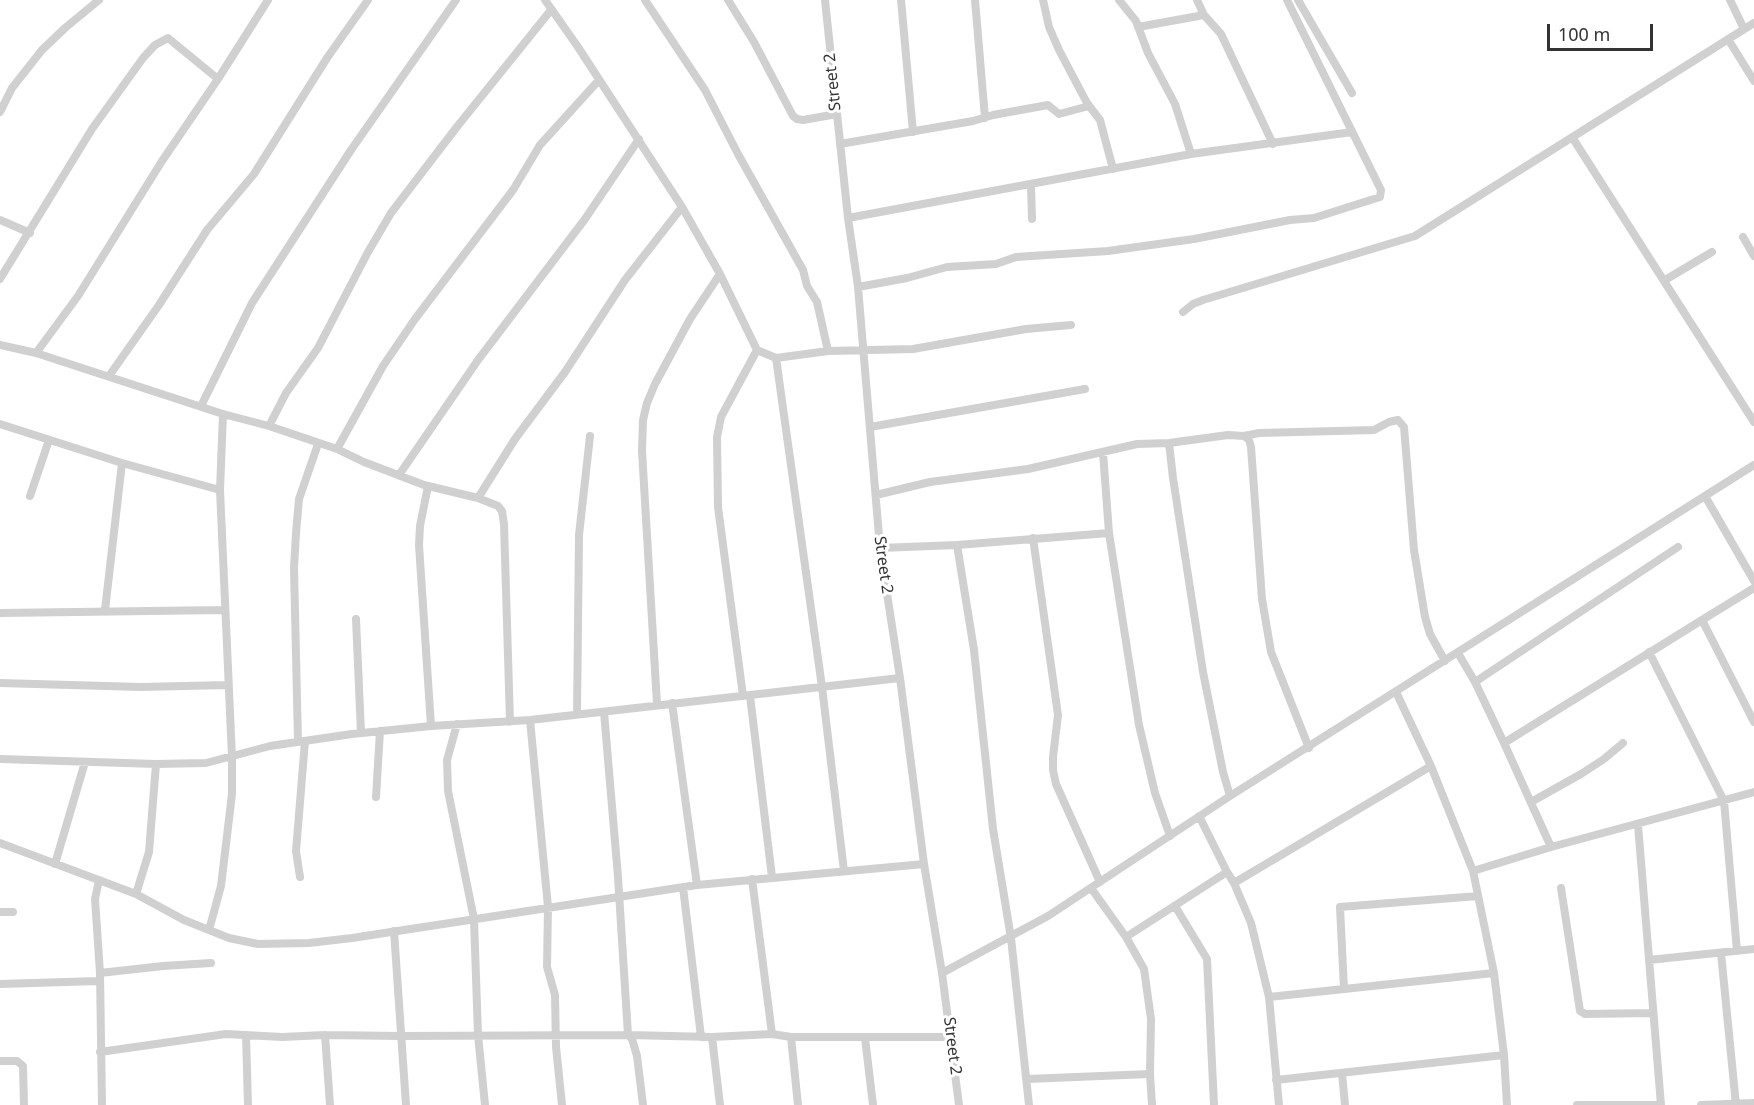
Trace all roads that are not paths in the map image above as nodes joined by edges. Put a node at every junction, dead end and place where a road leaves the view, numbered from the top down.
1 (99, 0) edge
2 (368, 0) edge
3 (456, 0) edge
4 (544, 0) edge
5 (645, 0) edge
6 (728, 0) edge
7 (825, 0) edge
8 (901, 0) edge
9 (975, 0) edge
10 (1043, 0) edge
11 (1119, 0) edge
12 (1197, 0) edge
13 (1287, 0) edge
14 (1298, 0) edge
15 (1730, 0) edge
16 (265, 1) edge
17 (551, 10) junction
18 (1204, 15) junction
19 (1754, 23) edge
20 (1138, 27) junction
21 (1744, 29) junction
22 (1728, 39) junction
23 (218, 79) junction
24 (599, 80) junction
25 (1754, 81) edge
26 (1352, 93) dead end
27 (1089, 106) junction
28 (0, 112) edge
29 (837, 114) junction
30 (985, 118) junction
31 (913, 132) junction
32 (1352, 132) junction
33 (1572, 137) junction
34 (639, 138) junction
35 (840, 144) junction
36 (1273, 144) junction
37 (1191, 154) junction
38 (1113, 169) junction
39 (1031, 185) junction
40 (682, 207) junction
41 (848, 218) junction
42 (1032, 219) dead end
43 (0, 220) edge
44 (30, 233) junction
45 (1743, 237) dead end
46 (1712, 252) dead end
47 (1754, 256) edge
48 (720, 274) junction
49 (0, 279) edge
50 (1665, 280) junction
51 (858, 287) junction
52 (1183, 312) dead end
53 (1071, 325) dead end
54 (0, 345) edge
55 (757, 350) junction
56 (828, 351) junction
57 (864, 351) junction
58 (36, 353) junction
59 (776, 358) junction
60 (109, 376) junction
61 (1085, 389) dead end
62 (201, 406) junction
63 (223, 414) junction
64 (1754, 422) edge
65 (0, 424) edge
66 (268, 426) junction
67 (870, 427) junction
68 (590, 436) dead end
69 (1244, 436) junction
70 (49, 440) junction
71 (1170, 443) junction
72 (318, 444) junction
73 (336, 449) junction
74 (1103, 453) junction
75 (122, 463) junction
76 (1754, 465) edge
77 (399, 475) junction
78 (428, 486) junction
79 (220, 490) junction
80 (876, 495) junction
81 (30, 496) dead end
82 (1705, 496) junction
83 (478, 498) junction
84 (1109, 533) junction
85 (1033, 538) junction
86 (957, 545) junction
87 (1678, 547) dead end
88 (880, 548) junction
89 (1754, 581) edge
90 (1754, 588) edge
91 (105, 610) junction
92 (225, 610) junction
93 (0, 613) edge
94 (356, 619) dead end
95 (1702, 620) junction
96 (1649, 652) junction
97 (1458, 653) junction
98 (1445, 661) junction
99 (900, 678) junction
100 (1475, 682) junction
101 (0, 683) edge
102 (228, 685) junction
103 (822, 687) junction
104 (1396, 692) junction
105 (747, 696) junction
106 (672, 703) junction
107 (657, 704) junction
108 (603, 712) junction
109 (577, 714) junction
110 (530, 720) junction
111 (510, 722) junction
112 (1754, 722) edge
113 (457, 724) junction
114 (431, 726) junction
115 (380, 731) junction
116 (361, 733) junction
117 (302, 741) junction
118 (1504, 743) junction
119 (1623, 743) dead end
120 (1309, 748) junction
121 (232, 757) junction
122 (0, 759) edge
123 (85, 762) junction
124 (156, 764) junction
125 (1431, 766) junction
126 (1754, 792) edge
127 (1230, 796) junction
128 (376, 797) dead end
129 (1724, 801) junction
130 (1531, 802) junction
131 (1199, 816) junction
132 (1638, 825) junction
133 (1170, 836) junction
134 (0, 843) edge
135 (1551, 848) junction
136 (55, 864) junction
137 (924, 864) junction
138 (844, 871) junction
139 (1473, 871) junction
140 (1227, 872) junction
141 (772, 877) junction
142 (300, 878) dead end
143 (752, 879) junction
144 (99, 880) junction
145 (1100, 882) junction
146 (1234, 883) junction
147 (697, 885) junction
148 (683, 887) junction
149 (1090, 888) junction
150 (1561, 888) dead end
151 (136, 894) junction
152 (619, 895) junction
153 (1478, 896) junction
154 (1175, 906) junction
155 (548, 907) junction
156 (0, 912) edge
157 (13, 912) dead end
158 (474, 920) junction
159 (209, 930) junction
160 (394, 931) junction
161 (1125, 937) junction
162 (1011, 938) junction
163 (1754, 949) edge
164 (1737, 951) junction
165 (1721, 953) junction
166 (1649, 960) junction
167 (211, 963) dead end
168 (942, 973) junction
169 (1494, 973) junction
170 (99, 977) junction
171 (0, 984) edge
172 (1344, 989) junction
173 (1269, 997) junction
174 (1653, 1013) junction
175 (772, 1034) junction
176 (246, 1035) junction
177 (325, 1035) junction
178 (478, 1035) junction
179 (556, 1035) junction
180 (628, 1035) junction
181 (400, 1036) junction
182 (701, 1037) junction
183 (712, 1037) junction
184 (791, 1037) junction
185 (951, 1037) junction
186 (865, 1038) junction
187 (100, 1052) junction
188 (1504, 1054) junction
189 (0, 1060) edge
190 (1342, 1073) junction
191 (1150, 1074) junction
192 (1027, 1078) junction
193 (1276, 1080) junction
194 (1754, 1103) edge
195 (1736, 1104) edge
196 (24, 1105) edge
197 (102, 1105) edge
198 (248, 1105) edge
199 (330, 1105) edge
200 (406, 1105) edge
201 (485, 1105) edge
202 (562, 1105) edge
203 (643, 1105) edge
204 (720, 1105) edge
205 (798, 1105) edge
206 (873, 1105) edge
207 (959, 1105) edge
208 (1029, 1105) edge
209 (1152, 1105) edge
210 (1214, 1105) edge
211 (1279, 1105) edge
212 (1345, 1105) edge
213 (1507, 1105) edge
214 (1577, 1105) edge
215 (1661, 1105) edge
216 (1701, 1105) edge

1 - 28 street
2 - 60 street
3 - 62 street
4 - 17 street
5 - 56 street
6 - 29 street
7 - 29 street, Street 2
8 - 31 street
9 - 30 street
10 - 27 street
11 - 20 street
12 - 18 street
13 - 32 street
14 - 26 street
15 - 21 street
16 - 23 street
17 - 24 street
17 - 66 street
18 - 20 street
18 - 36 street
19 - 21 street
20 - 37 street
21 - 22 street
22 - 25 street
22 - 33 street
23 - 44 street
23 - 58 street
24 - 34 street
24 - 73 street
27 - 30 street
27 - 38 street
29 - 35 street, Street 2
30 - 31 street
31 - 35 street
32 - 36 street
32 - 51 street
33 - 50 street
33 - 52 street
34 - 40 street
34 - 77 street
35 - 41 street, Street 2
36 - 37 street
37 - 38 street
38 - 39 street
39 - 41 street
39 - 42 street
40 - 48 street
40 - 83 street
41 - 51 street, Street 2
43 - 44 street
44 - 49 street
45 - 47 street
46 - 50 street
48 - 55 street
48 - 107 street
50 - 64 street
51 - 57 street, Street 2
53 - 57 street
54 - 58 street
55 - 59 street
55 - 105 street
56 - 57 street
56 - 59 street
57 - 67 street, Street 2
58 - 60 street
59 - 103 street
60 - 62 street
61 - 67 street
62 - 63 street
63 - 66 street
63 - 79 street
65 - 70 street
66 - 72 street
67 - 80 street, Street 2
68 - 109 street
69 - 71 street
69 - 98 street
69 - 120 street
70 - 75 street
70 - 81 street
71 - 74 street
71 - 127 street
72 - 73 street
72 - 117 street
73 - 77 street
74 - 80 street
74 - 84 street
75 - 79 street
75 - 91 street
76 - 82 street
77 - 78 street
78 - 83 street
78 - 114 street
79 - 92 street
80 - 88 street, Street 2
82 - 89 street
82 - 97 street
83 - 111 street
84 - 85 street
84 - 133 street
85 - 86 street
85 - 145 street
86 - 88 street
86 - 162 street
87 - 100 street
88 - 99 street, Street 2
90 - 95 street
91 - 92 street
91 - 93 street
92 - 102 street
94 - 116 street
95 - 96 street
95 - 112 street
96 - 118 street
96 - 129 street
97 - 98 street
97 - 100 street
98 - 104 street
99 - 103 street
99 - 137 street, Street 2
100 - 118 street
101 - 102 street
102 - 121 street
103 - 105 street
103 - 138 street
104 - 120 street
104 - 125 street
105 - 106 street
105 - 141 street
106 - 107 street
106 - 147 street
107 - 108 street
108 - 109 street
108 - 152 street
109 - 110 street
110 - 111 street
110 - 155 street
111 - 113 street
113 - 114 street
113 - 158 street
114 - 115 street
115 - 116 street
115 - 128 street
116 - 117 street
117 - 121 street
117 - 142 street
118 - 130 street
119 - 130 street
120 - 127 street
121 - 124 street
121 - 159 street
122 - 123 street
123 - 124 street
123 - 136 street
124 - 151 street
125 - 139 street
125 - 146 street
126 - 129 street
127 - 131 street
129 - 132 street
129 - 164 street
130 - 135 street
131 - 133 street
131 - 140 street
132 - 135 street
132 - 166 street
133 - 145 street
134 - 136 street
135 - 139 street
136 - 144 street
137 - 138 street
137 - 168 street, Street 2
138 - 141 street
139 - 153 street
140 - 146 street
140 - 154 street
141 - 143 street
143 - 147 street
143 - 175 street
144 - 151 street
144 - 170 street
145 - 149 street
146 - 173 street
147 - 148 street
148 - 152 street
148 - 182 street
149 - 161 street
149 - 162 street
150 - 174 street
151 - 159 street
152 - 155 street
152 - 180 street
153 - 169 street
153 - 172 street
154 - 161 street
154 - 210 street
155 - 158 street
155 - 179 street
156 - 157 street
158 - 160 street
158 - 178 street
159 - 160 street
160 - 181 street
161 - 191 street
162 - 168 street
162 - 192 street
163 - 164 street
164 - 165 street
165 - 166 street
165 - 195 street
166 - 174 street
167 - 170 street
168 - 185 street, Street 2
169 - 172 street
169 - 188 street
170 - 171 street
170 - 187 street
172 - 173 street
173 - 193 street
174 - 215 street
175 - 183 street
175 - 184 street
176 - 177 street
176 - 187 street
176 - 198 street
177 - 181 street
177 - 199 street
178 - 179 street
178 - 181 street
178 - 201 street
179 - 180 street
179 - 202 street
180 - 182 street
180 - 203 street
181 - 200 street
182 - 183 street
183 - 204 street
184 - 186 street
184 - 205 street
185 - 186 street
185 - 207 street, Street 2
186 - 206 street
187 - 197 street
188 - 190 street
188 - 213 street
189 - 196 street
190 - 193 street
190 - 212 street
191 - 192 street
191 - 209 street
192 - 208 street
193 - 211 street
194 - 195 street
195 - 216 street
214 - 215 street

